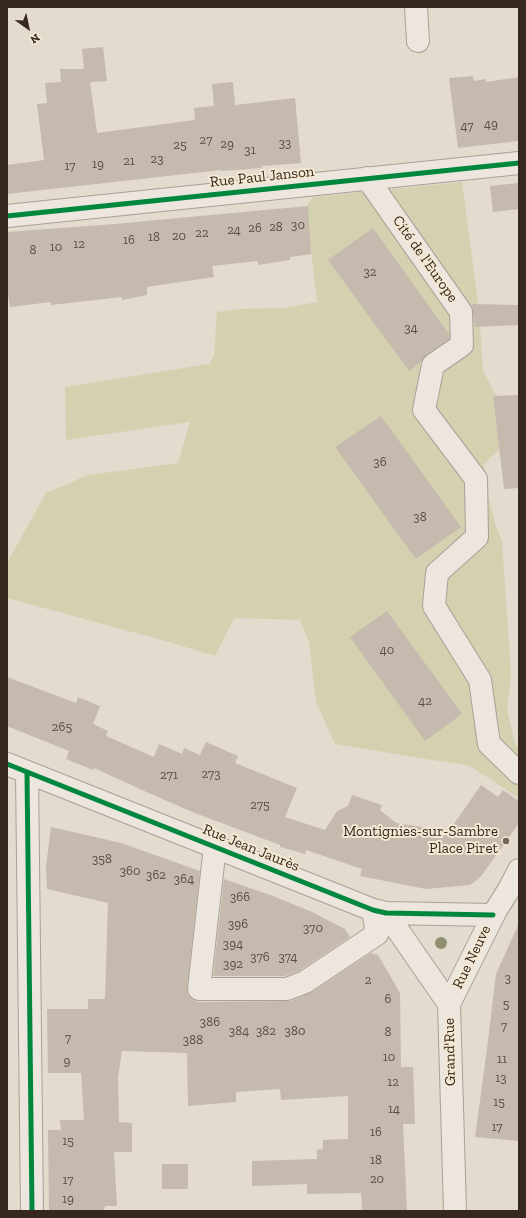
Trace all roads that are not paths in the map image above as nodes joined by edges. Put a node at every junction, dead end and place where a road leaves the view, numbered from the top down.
1 (416, 7) edge
2 (418, 41) dead end
3 (519, 163) edge
4 (367, 178) junction
5 (7, 216) edge
6 (7, 764) edge
7 (27, 772) junction
8 (519, 773) edge
9 (216, 846) junction
10 (519, 870) edge
11 (514, 893) edge
12 (380, 911) junction
13 (493, 915) junction
14 (449, 1004) junction
15 (32, 1211) edge
16 (455, 1211) edge

1 - 2 street
3 - 4 street, Rue Paul Janson
4 - 5 street, Rue Paul Janson
4 - 8 street, Cité de l'Europe
6 - 7 street, Rue Jean Jaurès
7 - 9 street, Rue Jean Jaurès
7 - 15 street
9 - 12 street, Rue Jean Jaurès
9 - 12 street
10 - 11 street, Rue Neuve
11 - 13 street, Rue Neuve
12 - 13 street, Rue Jean Jaurès
12 - 14 street, Grand'Rue
13 - 14 street, Rue Neuve
14 - 16 street, Grand'Rue

